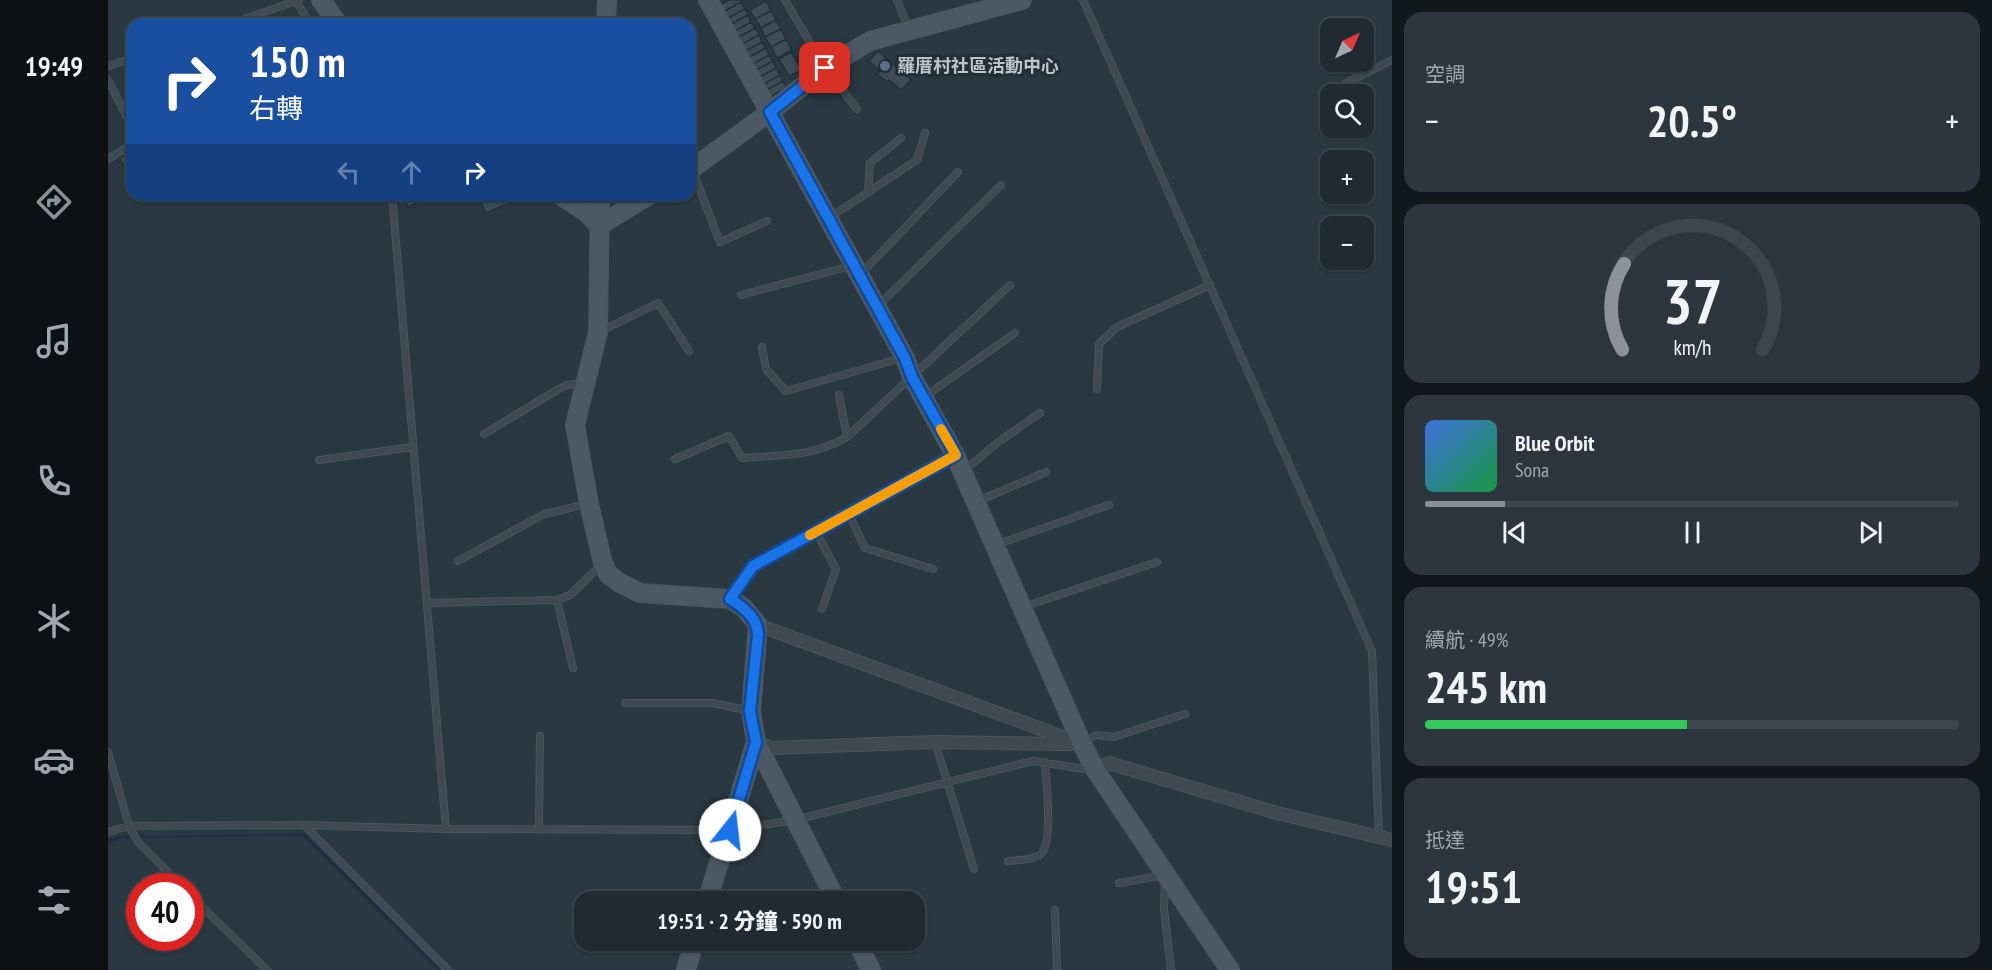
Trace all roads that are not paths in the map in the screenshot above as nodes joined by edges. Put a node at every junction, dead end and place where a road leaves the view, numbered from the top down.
1 (321, 0) edge
2 (607, 0) edge
3 (708, 0) edge
4 (785, 0) edge
5 (897, 0) edge
6 (1022, 0) edge
7 (1083, 0) edge
8 (297, 1) edge
9 (247, 18) edge
10 (307, 18) edge
11 (334, 18) edge
12 (606, 18) edge
13 (909, 30) junction
14 (126, 60) edge
15 (1392, 60) edge
16 (108, 66) edge
17 (825, 68) junction
18 (108, 80) edge
19 (1346, 83) dead end
20 (857, 109) dead end
21 (770, 112) junction
22 (126, 115) edge
23 (925, 133) dead end
24 (901, 138) dead end
25 (126, 148) edge
26 (108, 159) edge
27 (696, 165) edge
28 (958, 172) dead end
29 (696, 182) edge
30 (1002, 185) dead end
31 (867, 193) junction
32 (392, 201) edge
33 (569, 201) edge
34 (600, 201) edge
35 (639, 201) edge
36 (829, 218) junction
37 (767, 221) dead end
38 (599, 226) junction
39 (857, 270) junction
40 (1010, 285) dead end
41 (1210, 285) junction
42 (741, 295) dead end
43 (877, 307) junction
44 (598, 332) junction
45 (1015, 333) dead end
46 (762, 347) dead end
47 (688, 351) dead end
48 (905, 358) junction
49 (912, 377) junction
50 (585, 383) junction
51 (1096, 389) dead end
52 (839, 396) dead end
53 (923, 397) junction
54 (1040, 413) dead end
55 (484, 434) dead end
56 (847, 437) junction
57 (413, 447) junction
58 (675, 459) dead end
59 (319, 460) dead end
60 (959, 464) junction
61 (1046, 471) dead end
62 (976, 502) junction
63 (589, 504) junction
64 (1109, 505) dead end
65 (849, 514) junction
66 (816, 532) junction
67 (995, 545) junction
68 (458, 561) dead end
69 (1157, 562) dead end
70 (603, 563) junction
71 (933, 569) dead end
72 (730, 599) junction
73 (557, 600) junction
74 (427, 603) junction
75 (1022, 607) junction
76 (822, 609) dead end
77 (758, 625) junction
78 (573, 668) dead end
79 (625, 703) dead end
80 (750, 711) junction
81 (1185, 714) dead end
82 (540, 736) dead end
83 (756, 742) junction
84 (934, 742) junction
85 (1082, 744) junction
86 (108, 752) edge
87 (1045, 762) junction
88 (1096, 771) junction
89 (948, 783) junction
90 (795, 819) junction
91 (305, 825) junction
92 (129, 826) junction
93 (446, 829) junction
94 (539, 829) junction
95 (730, 830) junction
96 (108, 832) edge
97 (1379, 837) junction
98 (1392, 840) edge
99 (1008, 861) dead end
100 (974, 869) dead end
101 (169, 873) edge
102 (1166, 875) junction
103 (1119, 883) dead end
104 (711, 891) edge
105 (831, 891) edge
106 (204, 909) edge
107 (1055, 910) dead end
108 (692, 951) edge
109 (862, 951) edge
110 (267, 970) edge
111 (447, 970) edge
112 (686, 970) edge
113 (871, 970) edge
114 (1057, 970) edge
115 (1171, 970) edge
116 (1230, 970) edge

1 - 11 street
2 - 12 street
3 - 21 street
4 - 17 lane
5 - 13 lane
6 - 13 street
7 - 41 lane
8 - 9 lane
8 - 10 lane
13 - 17 street
14 - 16 lane
15 - 19 lane
17 - 20 lane
17 - 21 street
18 - 22 lane
21 - 27 street
21 - 36 street
23 - 31 lane
24 - 31 lane
25 - 26 lane
28 - 39 lane
29 - 37 lane
30 - 43 lane
31 - 36 lane
32 - 57 lane
33 - 38 street
34 - 38 street
35 - 38 street
36 - 39 street
38 - 44 street
39 - 42 lane
39 - 43 street
40 - 49 lane
41 - 51 lane
41 - 97 lane
43 - 48 street
44 - 47 lane
44 - 50 street
45 - 53 lane
46 - 48 lane
48 - 49 street
49 - 53 street
49 - 56 lane
50 - 55 lane
50 - 63 street
52 - 56 lane
53 - 60 street
54 - 60 lane
56 - 58 lane
57 - 59 lane
57 - 74 lane
60 - 62 street
60 - 65 street
61 - 62 lane
62 - 67 street
63 - 68 lane
63 - 70 street
64 - 67 lane
65 - 66 street
65 - 71 lane
66 - 72 street
66 - 76 lane
67 - 75 street
69 - 75 lane
70 - 72 street
70 - 73 lane
72 - 77 street
73 - 74 lane
73 - 78 lane
74 - 93 lane
75 - 85 street
77 - 80 street
77 - 85 street
79 - 80 lane
80 - 83 street
81 - 85 lane
82 - 94 lane
83 - 84 street
83 - 90 street
83 - 95 street
84 - 85 street
84 - 89 lane
85 - 88 street
86 - 92 lane
87 - 88 lane
87 - 89 lane
87 - 99 lane
88 - 97 street
88 - 102 street
89 - 90 lane
89 - 100 lane
90 - 95 lane
90 - 105 street
91 - 92 lane
91 - 93 lane
91 - 111 lane
92 - 96 lane
92 - 101 lane
93 - 94 lane
94 - 95 lane
95 - 104 street
97 - 98 street
102 - 103 lane
102 - 115 lane
102 - 116 street
106 - 110 lane
107 - 114 lane
108 - 112 street
109 - 113 street

